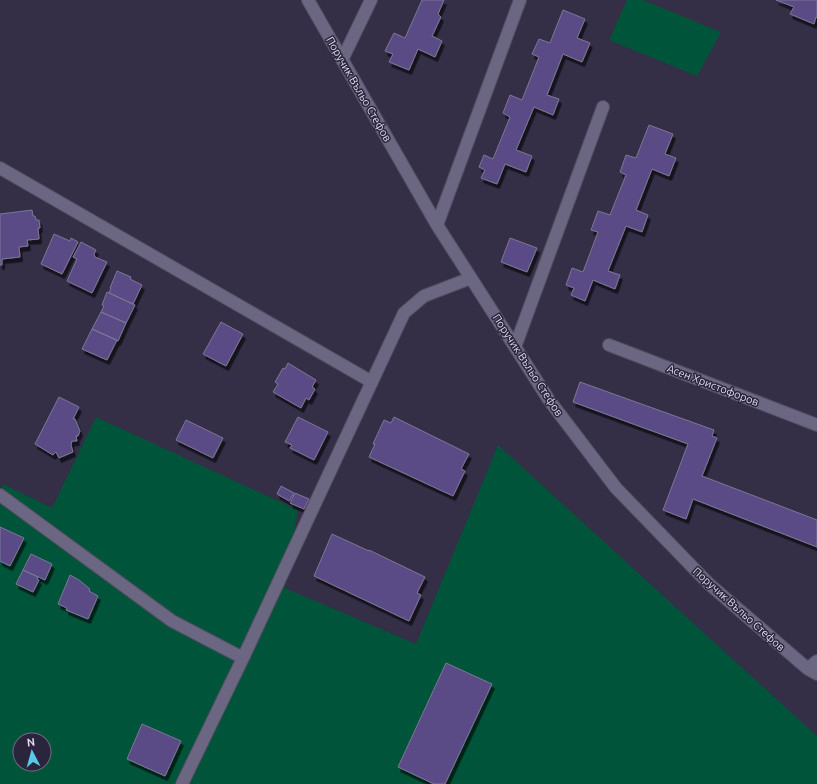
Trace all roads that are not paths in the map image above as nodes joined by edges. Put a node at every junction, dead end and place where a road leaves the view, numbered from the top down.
1 (308, 0) edge
2 (371, 0) edge
3 (520, 0) edge
4 (342, 60) junction
5 (603, 107) dead end
6 (0, 168) edge
7 (438, 225) junction
8 (471, 278) junction
9 (610, 345) dead end
10 (515, 347) junction
11 (372, 382) junction
12 (817, 425) edge
13 (0, 495) edge
14 (243, 658) junction
15 (817, 660) edge
16 (812, 672) edge
17 (182, 784) edge

1 - 4 street, Поручик Въльо Стефов
2 - 4 street
3 - 7 street
4 - 7 street, Поручик Въльо Стефов
5 - 10 street
6 - 11 street
7 - 8 street, Поручик Въльо Стефов
8 - 10 street, Поручик Въльо Стефов
8 - 11 street
9 - 12 street, Асен Христофоров
10 - 16 street, Поручик Въльо Стефов
11 - 14 street
13 - 14 street
14 - 17 street
15 - 16 street

